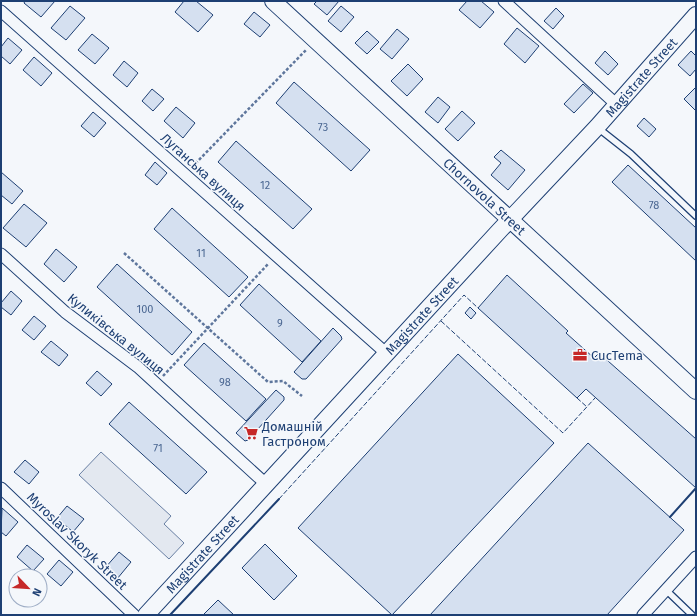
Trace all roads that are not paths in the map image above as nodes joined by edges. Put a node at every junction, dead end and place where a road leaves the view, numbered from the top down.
1 (273, 1) edge
2 (504, 1) edge
3 (1, 10) edge
4 (696, 15) edge
5 (616, 105) junction
6 (597, 127) junction
7 (696, 216) edge
8 (510, 220) junction
9 (1, 254) edge
10 (387, 354) junction
11 (696, 390) edge
12 (267, 485) junction
13 (1, 488) edge
14 (696, 557) edge
15 (666, 590) junction
16 (134, 615) edge
17 (146, 615) edge
18 (643, 615) edge
19 (692, 615) edge

1 - 8 street, Chornovola Street
2 - 5 street
3 - 10 street, Луганська вулиця
4 - 5 street, Magistrate Street
5 - 6 street, Magistrate Street
6 - 7 lane
6 - 8 street, Magistrate Street
8 - 10 street, Magistrate Street
8 - 11 street, Chornovola Street
9 - 12 street, Куликівська вулиця
10 - 12 street, Magistrate Street
12 - 17 street, Magistrate Street
13 - 16 street, Myroslav Skoryk Street
14 - 15 street
15 - 18 street
15 - 19 lane

